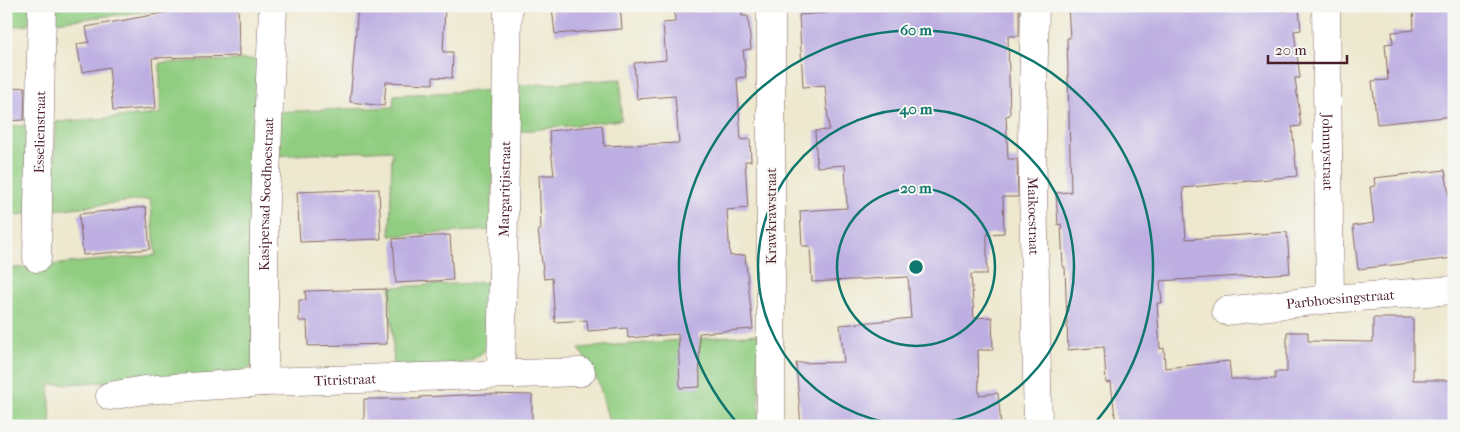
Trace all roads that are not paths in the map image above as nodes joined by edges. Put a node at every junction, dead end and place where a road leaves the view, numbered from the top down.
1 (42, 6) edge
2 (273, 6) edge
3 (508, 6) edge
4 (771, 6) edge
5 (1035, 6) edge
6 (1326, 6) edge
7 (37, 258) dead end
8 (1454, 290) edge
9 (1330, 299) junction
10 (1226, 311) dead end
11 (581, 372) dead end
12 (501, 373) junction
13 (264, 382) junction
14 (110, 396) dead end
15 (771, 426) edge
16 (1038, 426) edge

1 - 7 street, Esselienstraat
2 - 13 street, Kasipersad Soedhoestraat
3 - 12 street, Margaritjistraat
4 - 15 street, Krawkrawstraat
5 - 16 street, Maikoestraat
6 - 9 street, Johnnystraat
8 - 9 street, Parbhoesingstraat
9 - 10 street, Parbhoesingstraat
11 - 12 street, Titristraat
12 - 13 street, Titristraat
13 - 14 street, Titristraat

